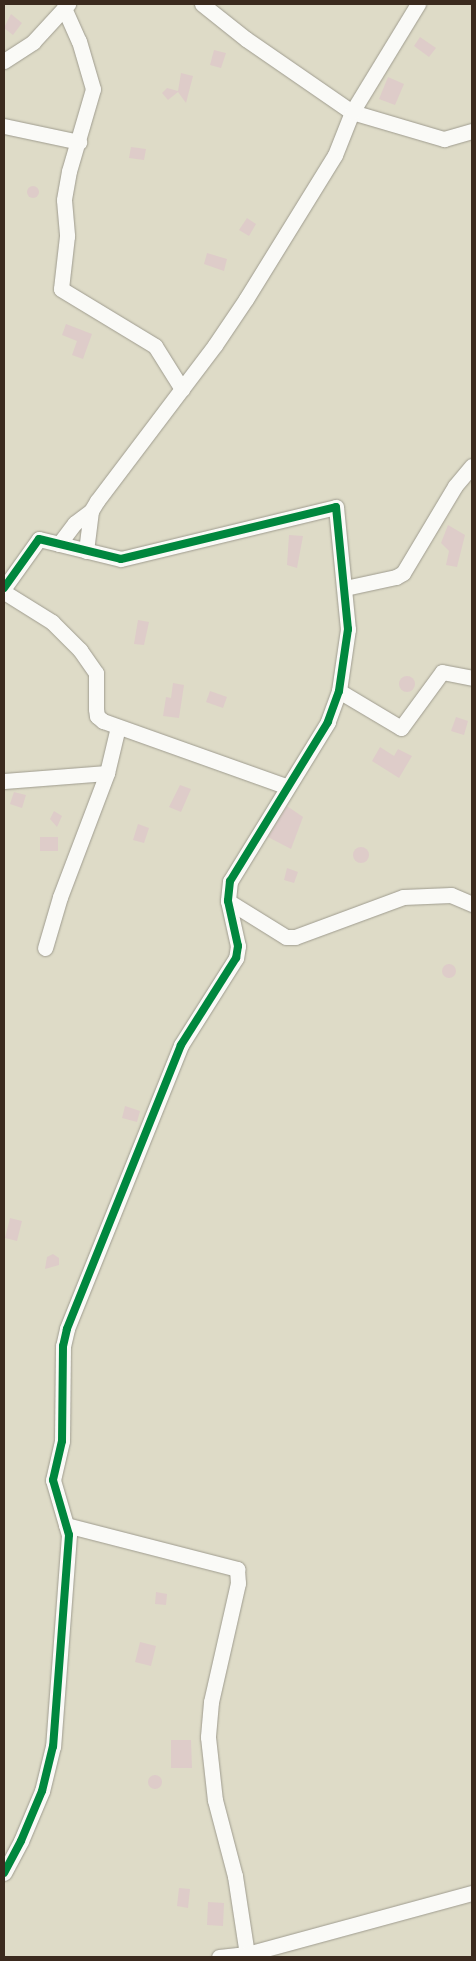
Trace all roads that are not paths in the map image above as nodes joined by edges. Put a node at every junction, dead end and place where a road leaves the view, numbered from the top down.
1 (202, 4) edge
2 (418, 4) edge
3 (66, 6) edge
4 (4, 62) edge
5 (352, 112) junction
6 (4, 126) edge
7 (472, 130) edge
8 (79, 142) junction
9 (182, 389) junction
10 (472, 466) edge
11 (90, 511) junction
12 (60, 544) junction
13 (86, 552) junction
14 (345, 588) junction
15 (4, 590) edge
16 (472, 678) edge
17 (339, 691) junction
18 (118, 727) junction
19 (107, 773) junction
20 (4, 781) edge
21 (286, 786) junction
22 (228, 901) junction
23 (472, 904) edge
24 (45, 948) dead end
25 (66, 1525) junction
26 (4, 1873) edge
27 (472, 1892) edge
28 (247, 1954) junction
29 (219, 1957) edge

1 - 5 street
2 - 5 street
3 - 4 street
3 - 8 street
5 - 7 street
5 - 9 street
6 - 8 street
8 - 9 street
9 - 11 street
10 - 14 street
11 - 12 street
11 - 13 street
12 - 13 street
12 - 15 street
13 - 14 street
14 - 17 street
15 - 18 street
16 - 17 street
17 - 21 street
18 - 19 street
18 - 21 street
19 - 20 street
19 - 24 street
21 - 22 street
22 - 23 street
22 - 25 street
25 - 26 street
25 - 28 street
27 - 28 street
28 - 29 street

